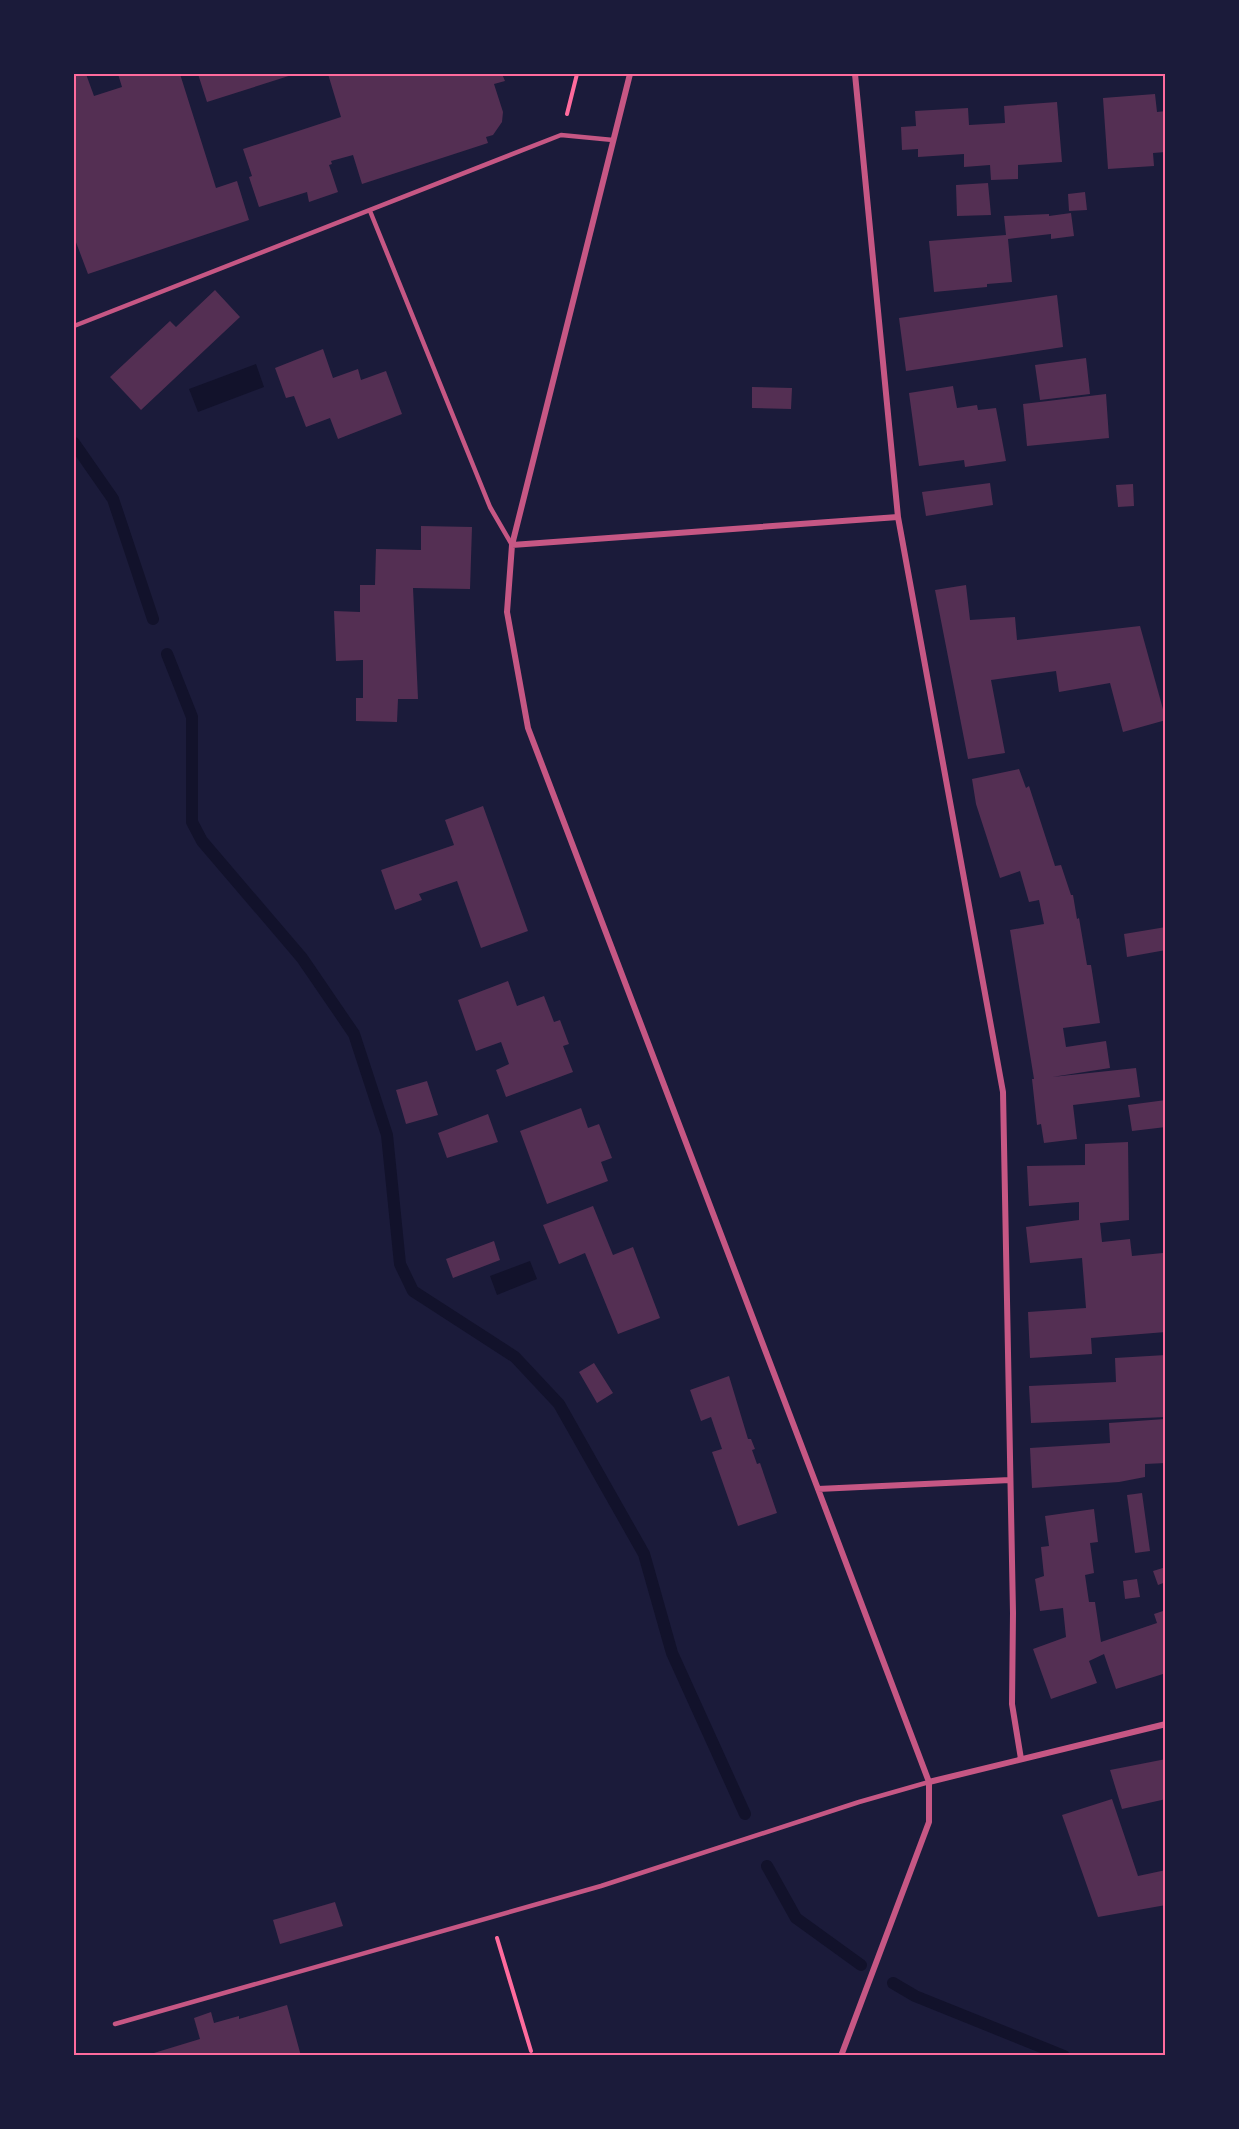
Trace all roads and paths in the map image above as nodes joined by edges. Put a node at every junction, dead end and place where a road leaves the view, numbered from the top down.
1 (577, 74) edge
2 (630, 74) edge
3 (855, 74) edge
4 (561, 135) junction
5 (614, 140) junction
6 (370, 211) junction
7 (74, 326) edge
8 (898, 518) junction
9 (512, 545) junction
10 (1010, 1480) junction
11 (818, 1489) junction
12 (1166, 1724) edge
13 (1021, 1759) junction
14 (929, 1782) junction
15 (491, 1917) junction
16 (115, 2024) dead end
17 (531, 2050) dead end
18 (841, 2055) edge

1 - 4 path
2 - 5 street
3 - 8 street
4 - 5 lane
4 - 6 lane
5 - 9 street
6 - 7 lane
6 - 9 lane
8 - 9 street
8 - 10 street
9 - 11 street
10 - 11 street
10 - 13 street
11 - 14 street
12 - 13 street
13 - 14 street
14 - 15 lane
14 - 18 street
15 - 16 lane
15 - 17 path

